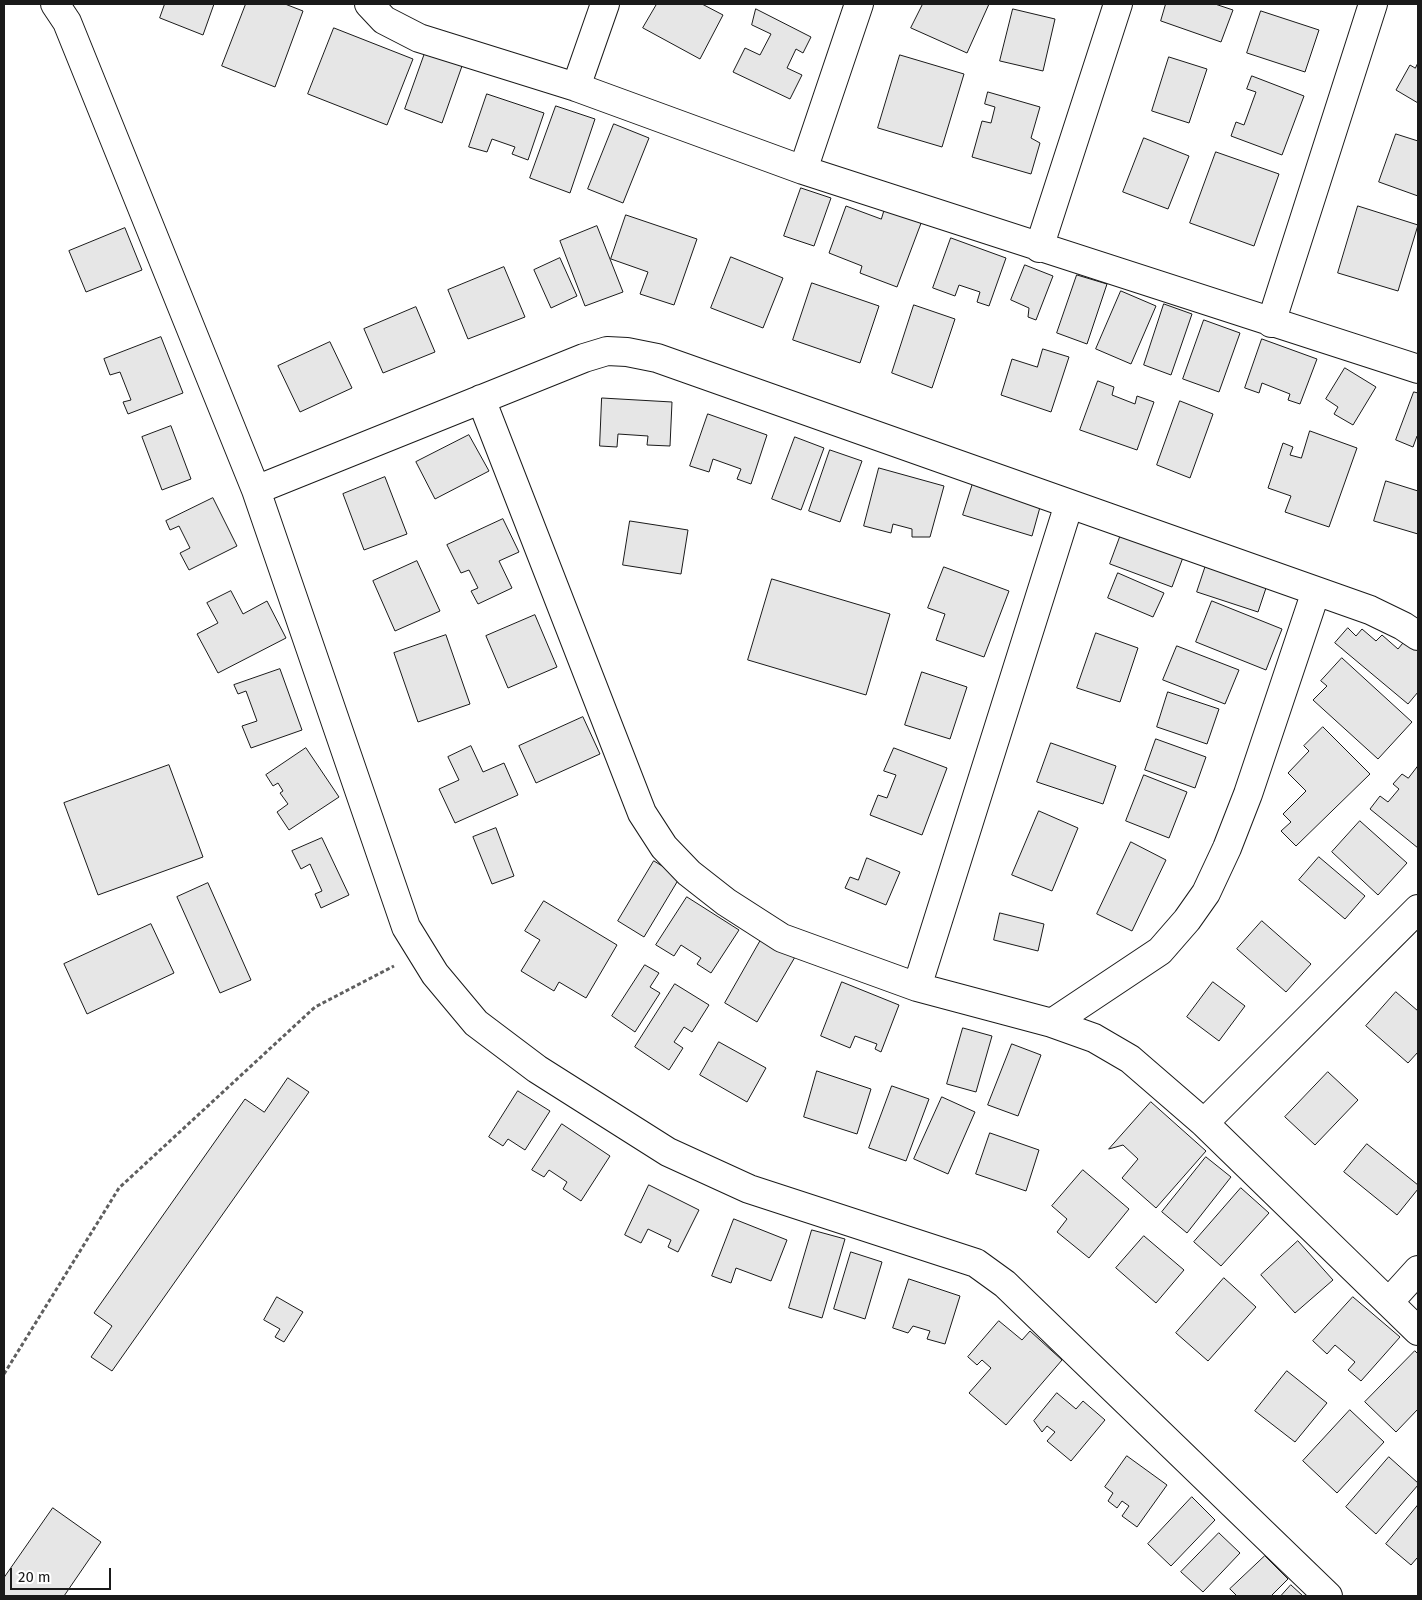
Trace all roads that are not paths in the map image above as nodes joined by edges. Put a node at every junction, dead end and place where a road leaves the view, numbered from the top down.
1 (369, 4) edge
2 (605, 4) edge
3 (859, 4) edge
4 (1118, 4) edge
5 (1373, 4) edge
6 (68, 10) edge
7 (576, 87) junction
8 (803, 170) junction
9 (1039, 248) junction
10 (1271, 323) junction
11 (1418, 370) edge
12 (482, 399) junction
13 (256, 490) junction
14 (1069, 504) junction
15 (1316, 591) junction
16 (1418, 636) edge
17 (1418, 909) edge
18 (918, 987) junction
19 (1052, 1023) junction
20 (1204, 1123) junction
21 (1418, 1270) edge
22 (1389, 1302) junction
23 (1418, 1331) edge
24 (1328, 1596) edge

1 - 7 street
2 - 7 street
3 - 8 street
4 - 9 street
5 - 10 street
6 - 13 street
7 - 8 street
8 - 9 street
9 - 10 street
10 - 11 street
12 - 13 street
12 - 14 street
12 - 18 street
13 - 24 street
14 - 15 street
14 - 18 street
15 - 16 street
15 - 19 street
17 - 20 street
18 - 19 street
19 - 20 street
20 - 22 street
21 - 22 street
22 - 23 street

